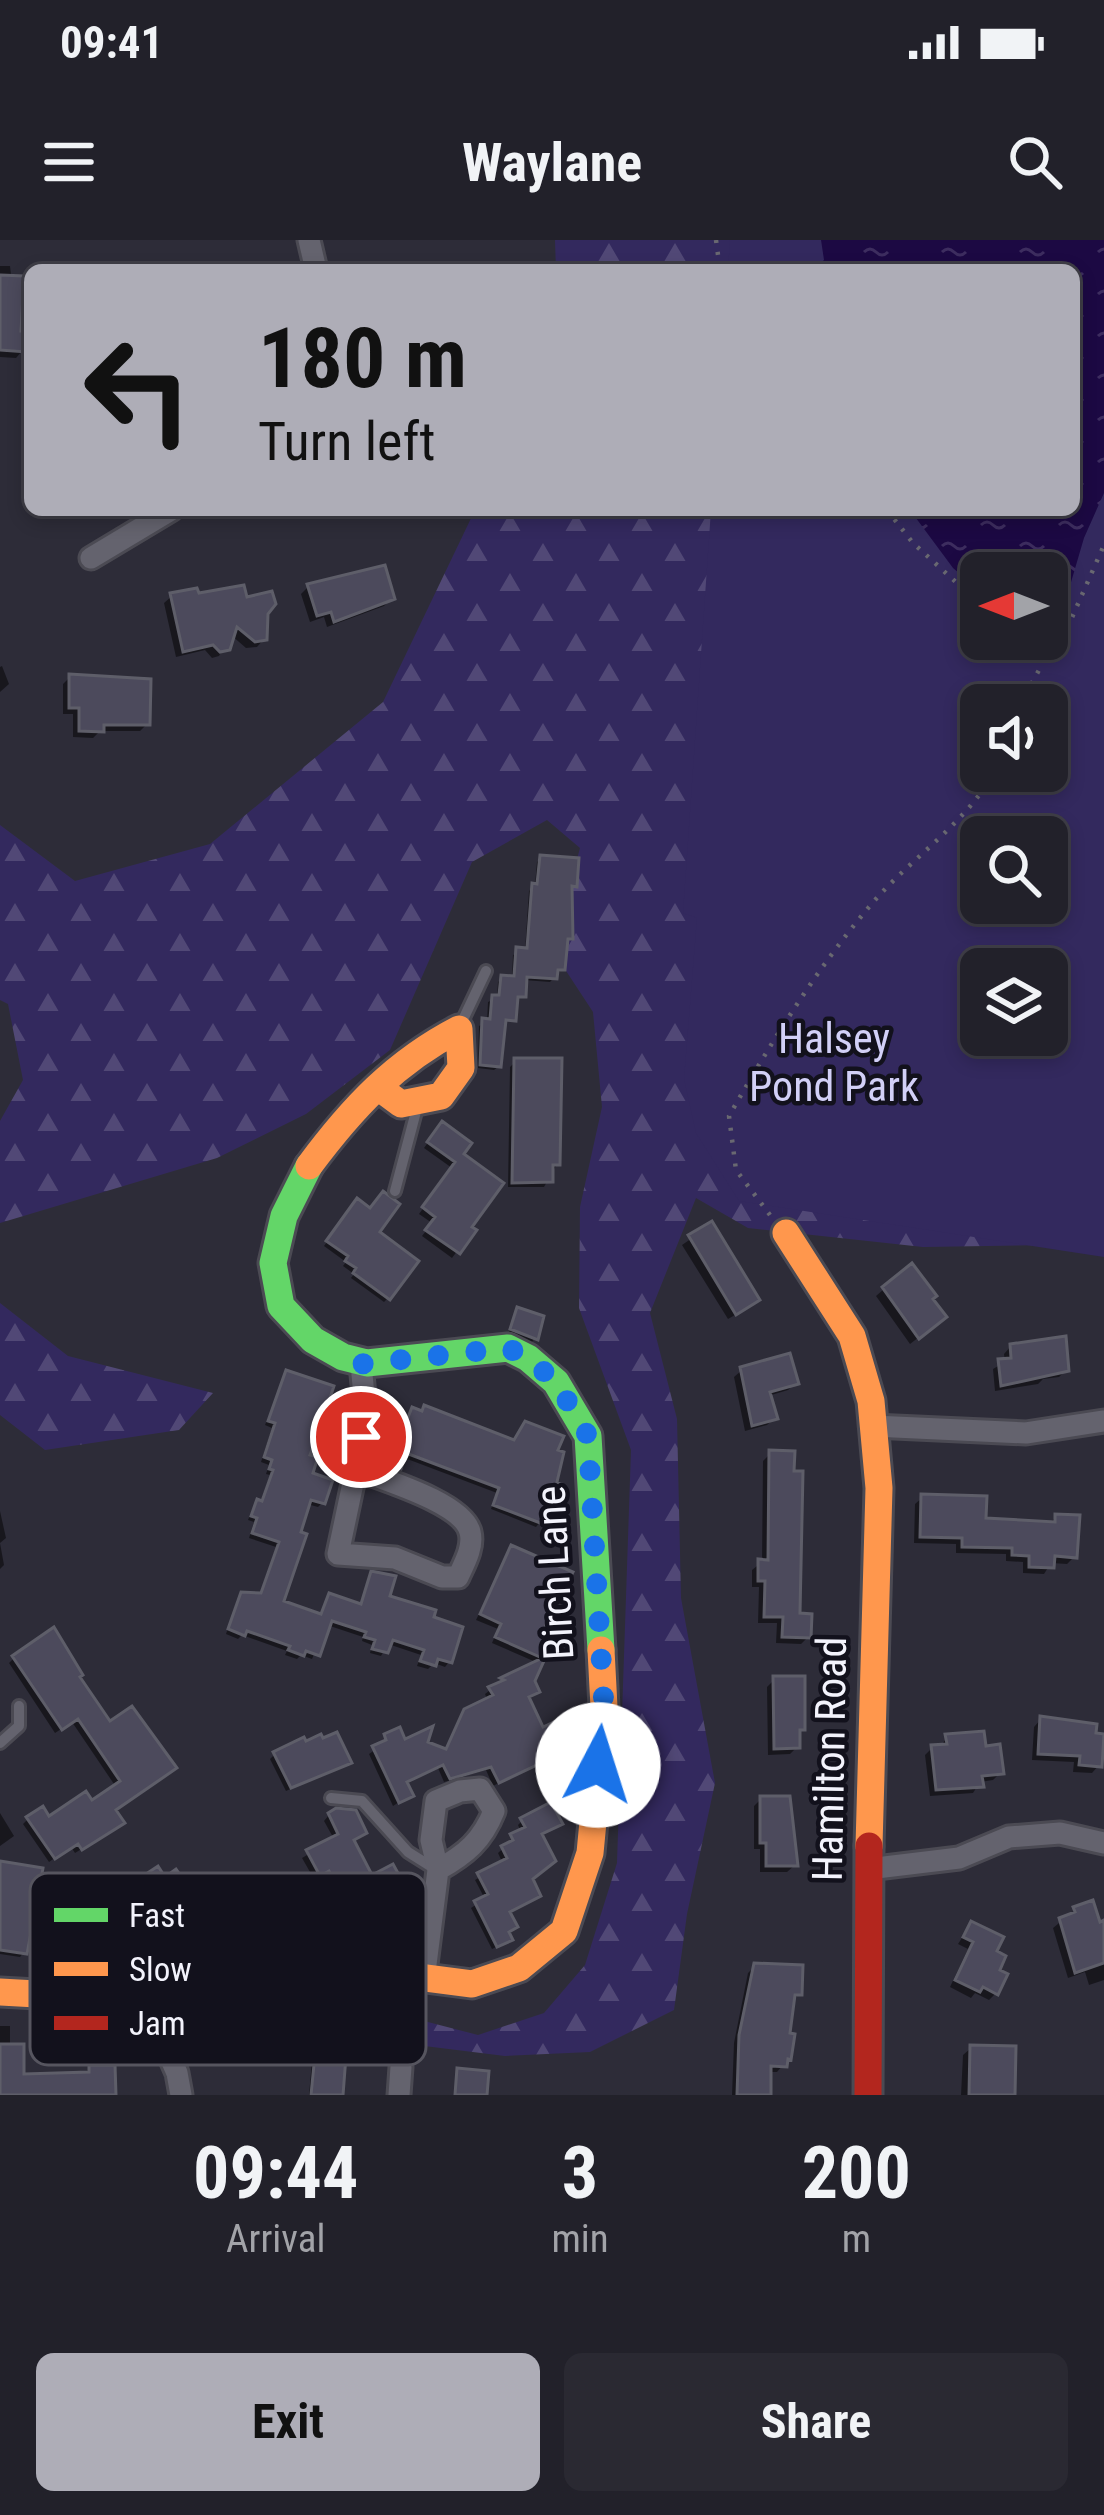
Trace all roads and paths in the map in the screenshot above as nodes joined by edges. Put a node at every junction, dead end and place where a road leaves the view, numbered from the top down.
1 (161, 516) edge
2 (892, 516) edge
3 (1104, 545) edge
4 (91, 558) dead end
5 (960, 586) edge
6 (1068, 626) edge
7 (979, 792) edge
8 (486, 971) dead end
9 (459, 1029) junction
10 (378, 1087) junction
11 (419, 1100) junction
12 (394, 1191) dead end
13 (786, 1233) joint
14 (361, 1364) junction
15 (1104, 1420) edge
16 (873, 1426) junction
17 (356, 1469) junction
18 (19, 1706) dead end
19 (0, 1743) edge
20 (331, 1798) dead end
21 (1104, 1843) edge
22 (868, 1869) junction
23 (438, 1870) joint
24 (426, 1964) edge
25 (426, 1980) edge
26 (0, 1992) edge
27 (30, 1994) edge
28 (173, 2065) edge
29 (401, 2067) dead end
30 (181, 2095) edge
31 (400, 2095) edge
32 (868, 2095) edge

1 - 4 street
2 - 5 path
3 - 6 path
7 - 13 path
8 - 9 lane
9 - 10 street
9 - 11 street
10 - 11 street
10 - 14 street
11 - 12 lane
13 - 16 street, Hamilton Road
14 - 17 street
14 - 25 street, Birch Lane
15 - 16 street
16 - 22 street, Hamilton Road
17 - 17 street
18 - 19 lane
20 - 23 lane
21 - 22 street
22 - 32 street, Hamilton Road
23 - 24 street
26 - 27 street
28 - 30 street
29 - 31 street

